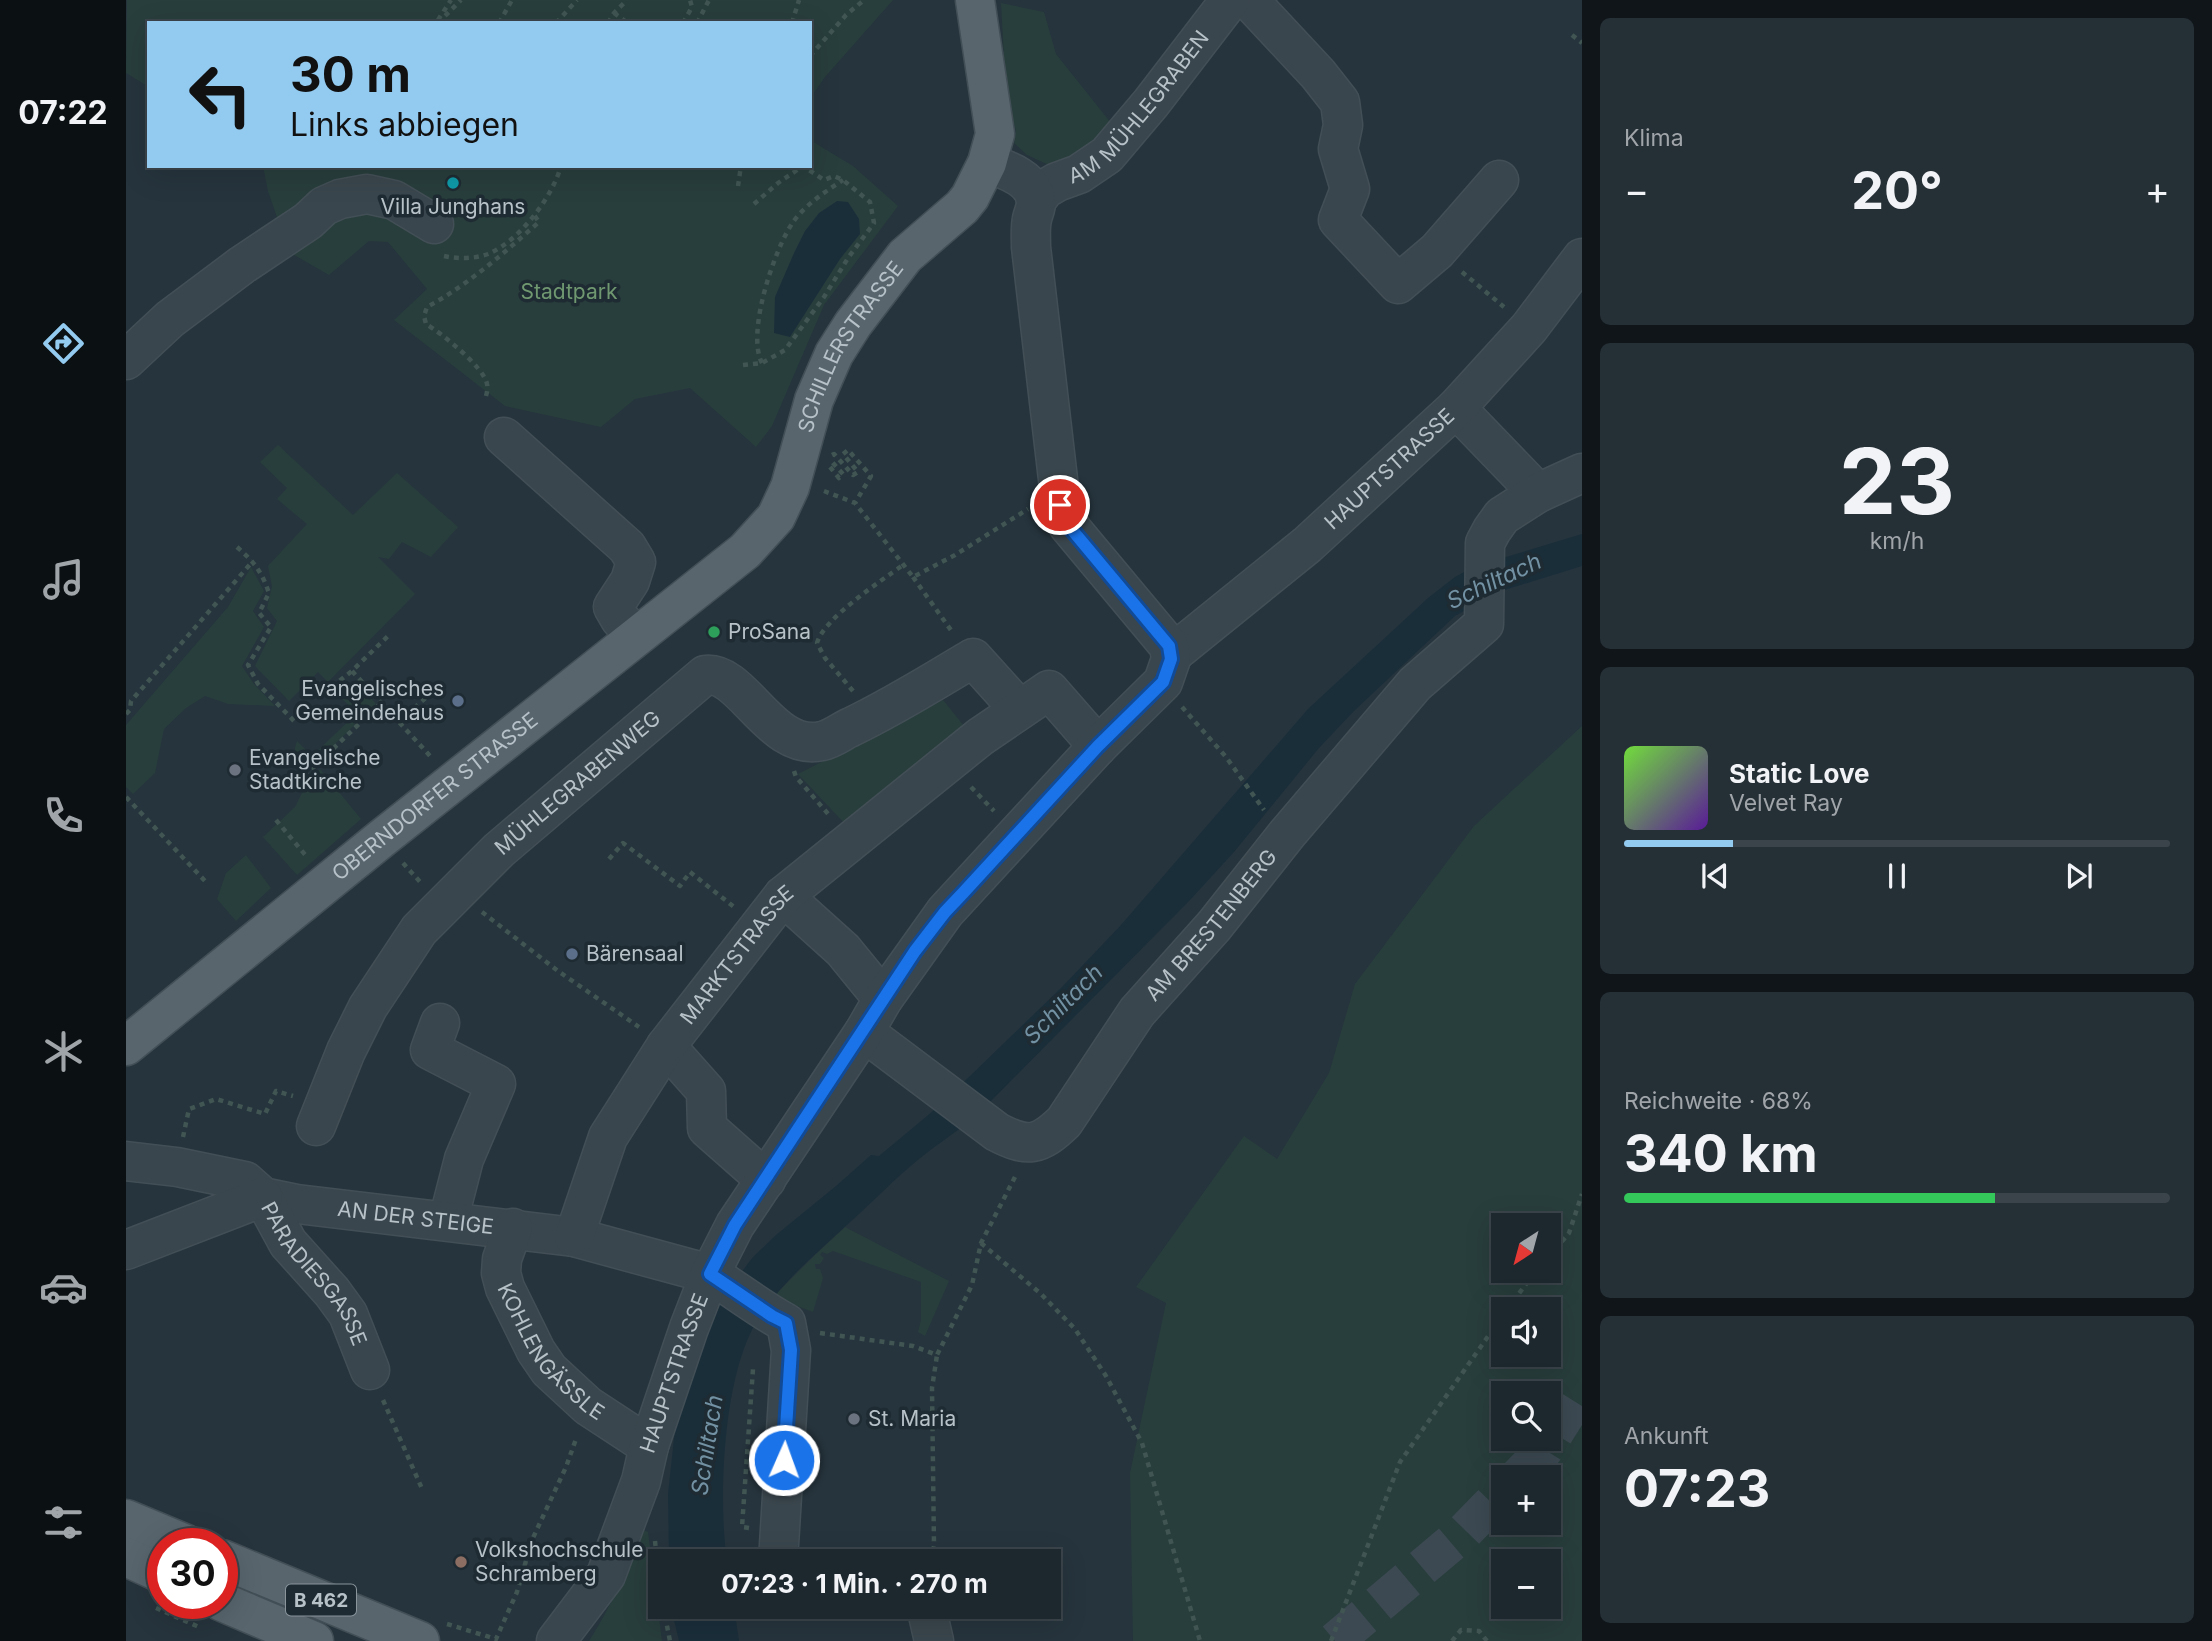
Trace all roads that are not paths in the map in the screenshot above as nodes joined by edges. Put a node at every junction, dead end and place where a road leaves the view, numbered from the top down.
1 (975, 0) edge
2 (1230, 0) edge
3 (1249, 0) edge
4 (987, 163) junction
5 (1499, 180) dead end
6 (1036, 201) junction
7 (435, 239) road end
8 (1582, 258) edge
9 (126, 360) edge
10 (1456, 408) junction
11 (504, 437) dead end
12 (1582, 473) edge
13 (1538, 493) junction
14 (745, 551) joint
15 (636, 636) junction
16 (1167, 668) junction
17 (1019, 709) junction
18 (1098, 746) junction
19 (783, 896) junction
20 (883, 999) junction
21 (440, 1023) dead end
22 (864, 1032) junction
23 (126, 1046) edge
24 (666, 1046) junction
25 (320, 1116) road end
26 (126, 1161) edge
27 (766, 1180) junction
28 (263, 1197) junction
29 (448, 1221) junction
30 (513, 1228) junction
31 (575, 1237) junction
32 (126, 1250) edge
33 (719, 1279) junction
34 (370, 1370) road end
35 (649, 1446) junction
36 (126, 1518) edge
37 (149, 1528) edge
38 (779, 1549) edge
39 (126, 1557) edge
40 (238, 1565) edge
41 (147, 1579) edge
42 (234, 1619) edge
43 (238, 1619) edge
44 (929, 1619) edge
45 (428, 1631) edge
46 (282, 1641) edge
47 (314, 1641) edge
48 (556, 1641) edge
49 (934, 1641) edge

1 - 4 main road, SCHILLERSTRASSE
2 - 6 street, AM MÜHLEGRABEN
3 - 5 street
4 - 6 street
4 - 14 main road, SCHILLERSTRASSE
6 - 16 street
7 - 9 street
8 - 10 street, HAUPTSTRASSE
10 - 13 street
10 - 16 street, HAUPTSTRASSE
11 - 15 street
12 - 13 street
13 - 22 street, AM BRESTENBERG
14 - 15 main road, OBERNDORFER STRASSE
15 - 23 main road, OBERNDORFER STRASSE
16 - 18 street, HAUPTSTRASSE
17 - 18 street, MARKTSTRASSE
17 - 19 street, MARKTSTRASSE
17 - 25 street, MÜHLEGRABENWEG
18 - 20 street, HAUPTSTRASSE
19 - 20 street
19 - 24 street, MARKTSTRASSE
20 - 22 street, HAUPTSTRASSE
21 - 29 street
22 - 27 street, HAUPTSTRASSE
24 - 27 street
24 - 31 street, MARKTSTRASSE
26 - 28 street, AN DER STEIGE
27 - 33 street, HAUPTSTRASSE
28 - 29 street, AN DER STEIGE
28 - 32 street, PARADIESGASSE
28 - 34 street, PARADIESGASSE
29 - 30 street, AN DER STEIGE
30 - 31 street, AN DER STEIGE
30 - 35 street, KOHLENGÄSSLE
31 - 33 street, AN DER STEIGE
33 - 35 street, HAUPTSTRASSE
33 - 38 street
35 - 48 street, HAUPTSTRASSE
36 - 37 main road
39 - 41 main road
40 - 45 main road, B 462
42 - 46 main road, B 462
43 - 47 main road
44 - 49 street

